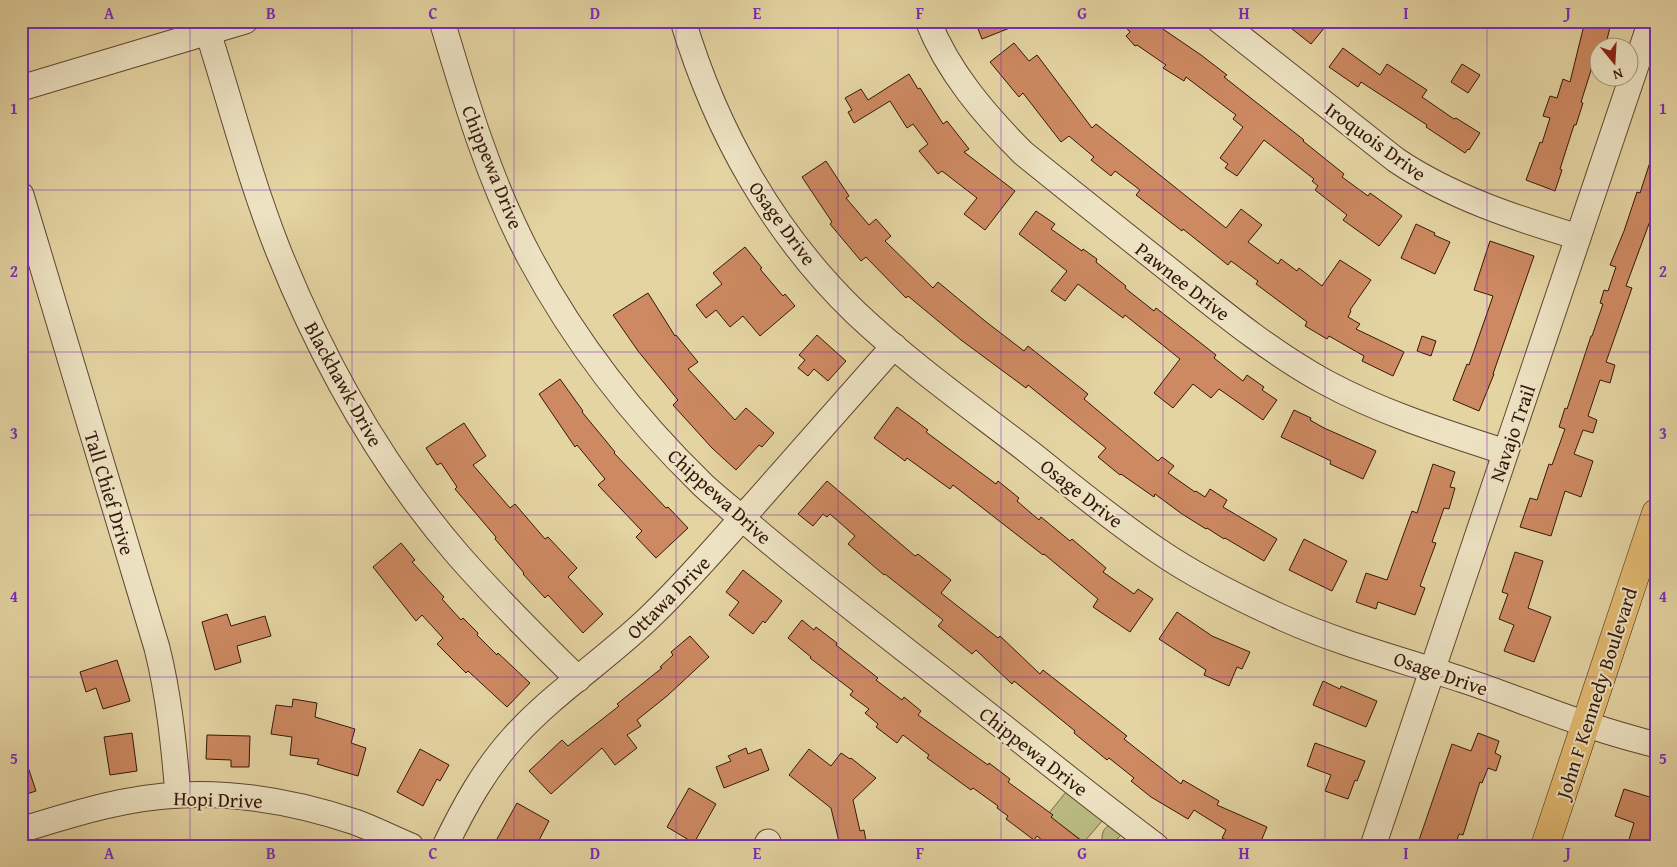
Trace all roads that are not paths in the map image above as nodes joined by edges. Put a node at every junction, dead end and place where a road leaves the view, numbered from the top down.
1 (245, 21) edge
2 (442, 21) edge
3 (683, 21) edge
4 (928, 21) edge
5 (1220, 21) edge
6 (1651, 21) edge
7 (208, 32) junction
8 (21, 88) edge
9 (21, 195) edge
10 (1578, 237) junction
11 (894, 346) junction
12 (1505, 452) junction
13 (1656, 513) edge
14 (742, 518) junction
15 (1432, 670) junction
16 (578, 679) junction
17 (1586, 724) junction
18 (1656, 745) edge
19 (178, 795) junction
20 (21, 830) edge
21 (410, 846) edge
22 (445, 846) edge
23 (1156, 846) edge
24 (1373, 846) edge
25 (1545, 846) edge

1 - 7 street
2 - 14 street, Chippewa Drive
3 - 11 street, Osage Drive
4 - 12 street, Pawnee Drive
5 - 10 street, Iroquois Drive
6 - 10 street, Navajo Trail
7 - 8 street
7 - 16 street, Blackhawk Drive
9 - 19 street, Tall Chief Drive
10 - 12 street, Navajo Trail
11 - 14 street, Ottawa Drive
11 - 15 street, Osage Drive
12 - 15 street, Navajo Trail
13 - 17 main road, John F Kennedy Boulevard
14 - 16 street, Ottawa Drive
14 - 23 street, Chippewa Drive
15 - 17 street, Osage Drive
15 - 24 street, Navajo Trail
16 - 22 street, Ottawa Drive
17 - 18 street, Osage Drive
17 - 25 main road, John F Kennedy Boulevard
19 - 20 street, Hopi Drive
19 - 21 street, Hopi Drive

